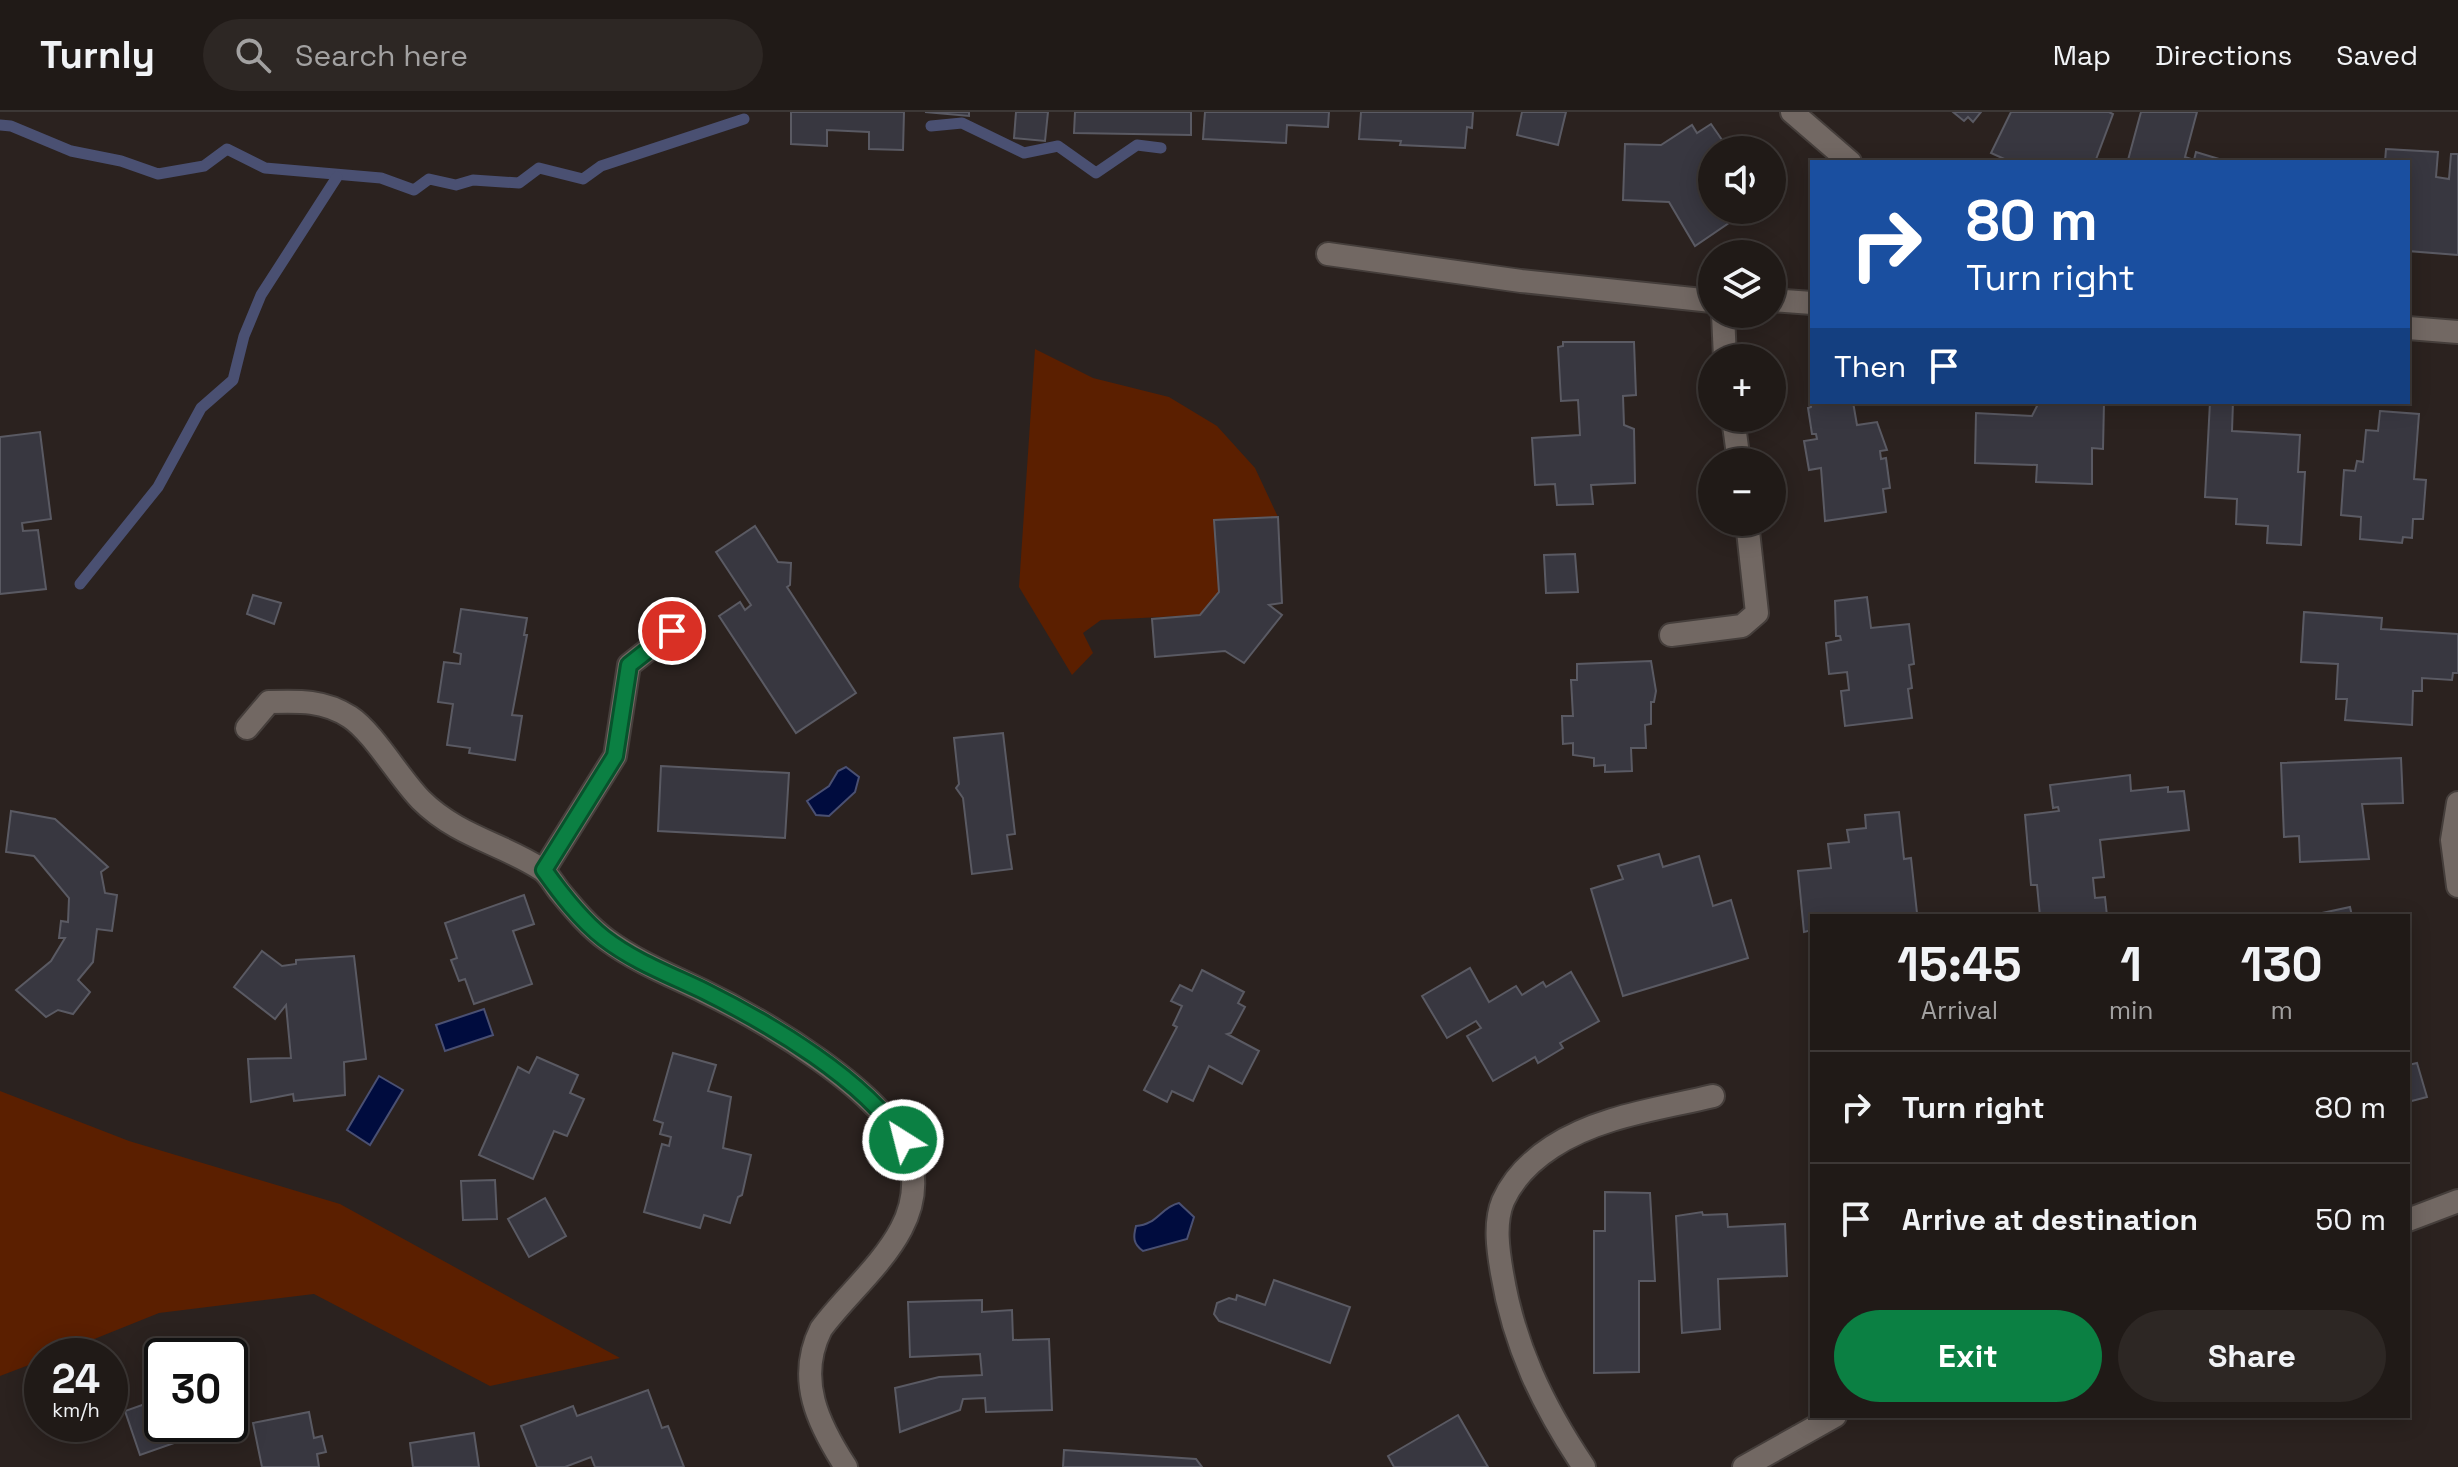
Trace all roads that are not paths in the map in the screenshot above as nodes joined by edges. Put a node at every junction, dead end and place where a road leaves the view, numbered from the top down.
1 (1792, 112) edge
2 (1848, 160) edge
3 (1328, 254) dead end
4 (1698, 300) edge
5 (1786, 301) edge
6 (1810, 303) edge
7 (2410, 328) edge
8 (2458, 332) edge
9 (1749, 536) edge
10 (672, 631) dead end
11 (1671, 635) dead end
12 (247, 728) dead end
13 (2458, 803) edge
14 (544, 870) junction
15 (2458, 886) edge
16 (1713, 1096) dead end
17 (2458, 1201) edge
18 (2410, 1219) edge
19 (1831, 1418) edge
20 (846, 1467) edge
21 (1584, 1467) edge
22 (1744, 1467) edge

1 - 2 street
3 - 4 street
5 - 6 street
7 - 8 street
9 - 11 street
10 - 14 street
12 - 14 street
13 - 15 street
14 - 20 street
16 - 21 street
17 - 18 street
19 - 22 street

